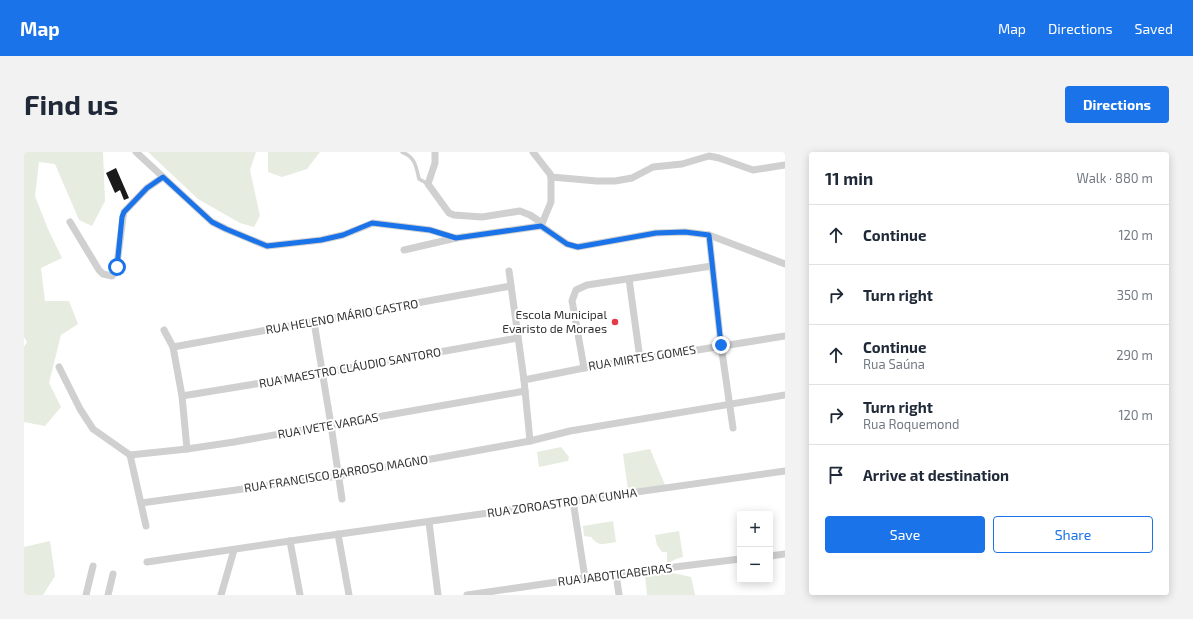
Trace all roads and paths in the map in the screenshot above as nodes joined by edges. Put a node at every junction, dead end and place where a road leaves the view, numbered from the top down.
1 (136, 152) edge
2 (402, 152) edge
3 (435, 152) edge
4 (532, 152) edge
5 (785, 164) edge
6 (163, 177) junction
7 (551, 177) junction
8 (428, 184) junction
9 (70, 222) dead end
10 (542, 224) junction
11 (709, 235) junction
12 (456, 238) junction
13 (404, 250) dead end
14 (785, 264) edge
15 (712, 266) junction
16 (509, 271) dead end
17 (629, 279) junction
18 (511, 286) junction
19 (314, 322) junction
20 (164, 330) dead end
21 (785, 336) edge
22 (518, 338) junction
23 (721, 345) junction
24 (173, 347) junction
25 (640, 359) junction
26 (59, 367) dead end
27 (584, 368) junction
28 (322, 373) junction
29 (524, 380) junction
30 (525, 391) junction
31 (785, 395) edge
32 (182, 396) junction
33 (730, 404) junction
34 (331, 425) junction
35 (733, 428) dead end
36 (530, 441) junction
37 (186, 449) junction
38 (130, 455) junction
39 (785, 471) edge
40 (338, 476) junction
41 (342, 499) dead end
42 (573, 501) junction
43 (141, 503) junction
44 (429, 522) junction
45 (146, 526) dead end
46 (338, 534) junction
47 (290, 541) junction
48 (234, 550) junction
49 (785, 554) edge
50 (773, 556) edge
51 (737, 559) edge
52 (147, 562) dead end
53 (94, 566) dead end
54 (113, 574) dead end
55 (616, 574) junction
56 (585, 578) junction
57 (86, 595) edge
58 (108, 595) edge
59 (221, 595) edge
60 (300, 595) edge
61 (348, 595) edge
62 (438, 595) edge
63 (467, 595) edge
64 (619, 595) edge

1 - 6 street
2 - 8 lane
3 - 8 street
4 - 7 street
5 - 7 street
6 - 9 street
6 - 12 street
7 - 10 street
8 - 10 street
10 - 11 street
10 - 12 street
11 - 14 street
11 - 15 street
12 - 13 street
15 - 17 street
15 - 23 street
16 - 18 street
17 - 25 street
17 - 27 street
18 - 19 street, RUA HELENO MÁRIO CASTRO
18 - 22 street
19 - 24 street, RUA HELENO MÁRIO CASTRO
19 - 28 street
20 - 24 street
21 - 23 street, RUA MIRTES GOMES
22 - 28 street, RUA MAESTRO CLÁUDIO SANTORO
22 - 29 street
23 - 25 street, RUA MIRTES GOMES
23 - 33 street
24 - 32 street
25 - 27 street, RUA MIRTES GOMES
26 - 38 street
27 - 29 street, RUA MIRTES GOMES
28 - 32 street, RUA MAESTRO CLÁUDIO SANTORO
28 - 34 street
29 - 30 street
30 - 34 street, RUA IVETE VARGAS
30 - 36 street
31 - 33 street, RUA FRANCISCO BARROSO MAGNO
32 - 37 street
33 - 35 street
33 - 36 street, RUA FRANCISCO BARROSO MAGNO
34 - 37 street, RUA IVETE VARGAS
34 - 40 street
36 - 40 street, RUA FRANCISCO BARROSO MAGNO
37 - 38 street, RUA IVETE VARGAS
38 - 43 street
39 - 42 street, RUA ZOROASTRO DA CUNHA
40 - 41 street
40 - 43 street, RUA FRANCISCO BARROSO MAGNO
42 - 44 street, RUA ZOROASTRO DA CUNHA
42 - 56 street
43 - 45 street
44 - 46 street, RUA ZOROASTRO DA CUNHA
44 - 62 street
46 - 47 street, RUA ZOROASTRO DA CUNHA
46 - 61 street
47 - 48 street, RUA ZOROASTRO DA CUNHA
47 - 60 street
48 - 52 street, RUA ZOROASTRO DA CUNHA
48 - 59 street
49 - 50 street
51 - 55 street, RUA JABOTICABEIRAS
53 - 57 street
54 - 58 street
55 - 56 street, RUA JABOTICABEIRAS
55 - 64 street
56 - 63 street, RUA JABOTICABEIRAS

